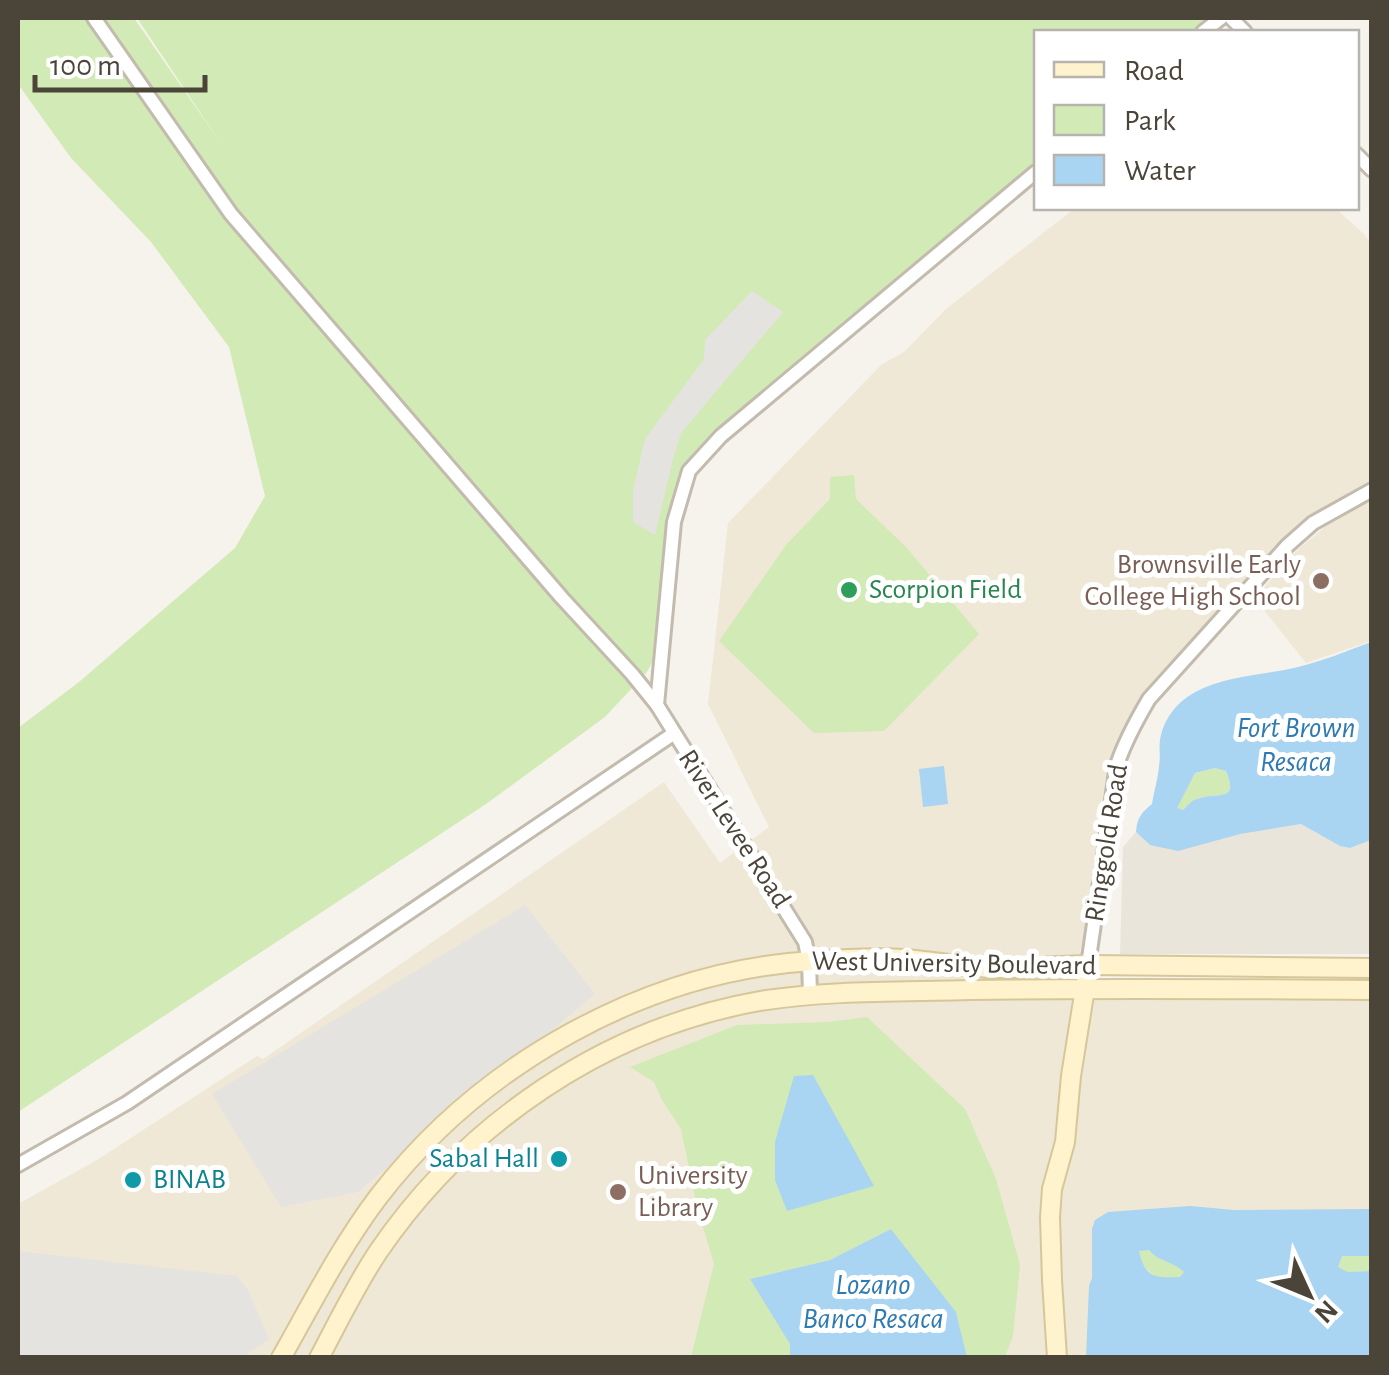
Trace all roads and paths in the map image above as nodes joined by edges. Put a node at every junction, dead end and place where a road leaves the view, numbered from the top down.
1 (94, 18) edge
2 (1034, 174) edge
3 (1372, 490) edge
4 (657, 705) junction
5 (673, 734) junction
6 (808, 961) junction
7 (1088, 966) junction
8 (1372, 968) edge
9 (1086, 988) junction
10 (1372, 990) edge
11 (810, 994) junction
12 (18, 1166) edge
13 (281, 1358) edge
14 (319, 1358) edge
15 (1056, 1358) edge

1 - 4 street, River Levee Road
2 - 4 street
3 - 7 street, Ringgold Road
4 - 5 street, River Levee Road
5 - 6 street, River Levee Road
5 - 12 street
6 - 7 main road, West University Boulevard
6 - 11 street, River Levee Road
6 - 13 main road, West University Boulevard
7 - 8 main road, West University Boulevard
7 - 9 main road, Ringgold Road
9 - 10 main road, West University Boulevard
9 - 11 main road, West University Boulevard
9 - 15 main road, Ringgold Road
11 - 14 main road, West University Boulevard

